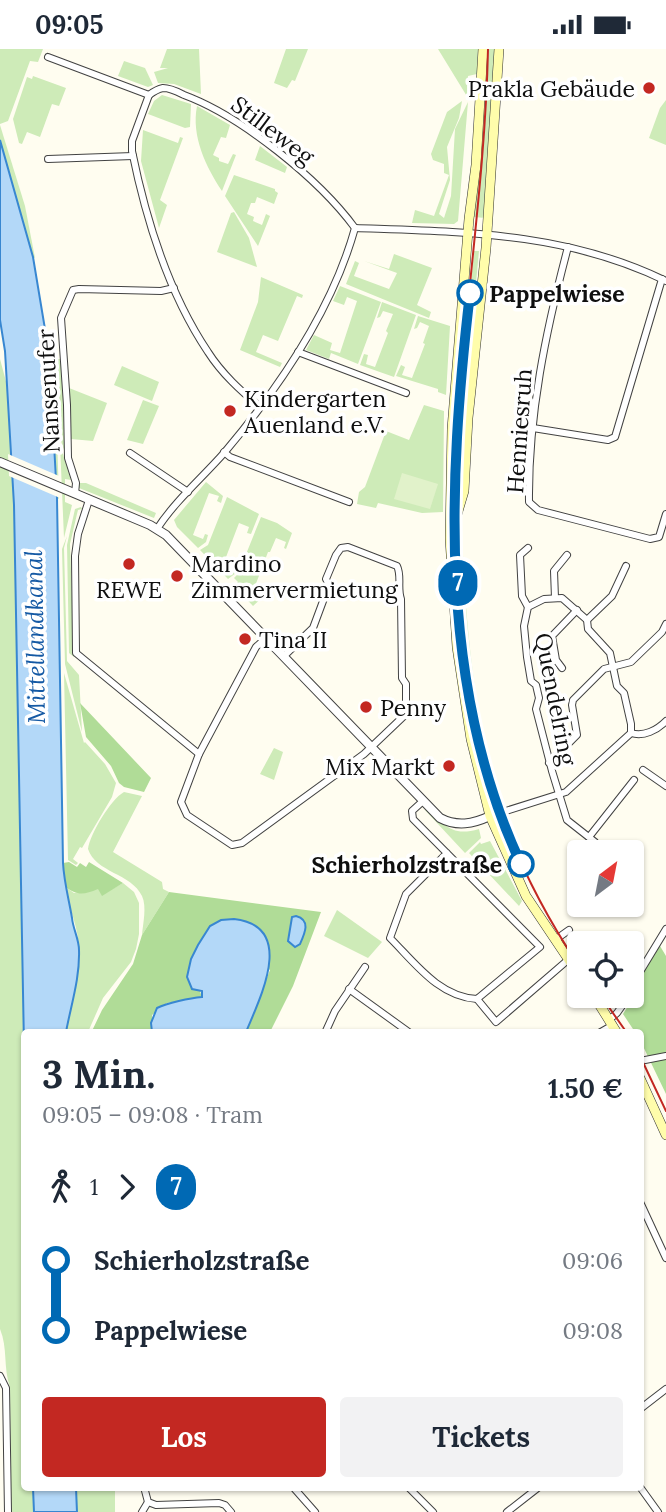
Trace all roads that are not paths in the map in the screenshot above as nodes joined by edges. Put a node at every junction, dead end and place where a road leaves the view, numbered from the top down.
1 (483, 49) edge
2 (499, 49) edge
3 (48, 57) dead end
4 (149, 95) junction
5 (133, 156) junction
6 (48, 159) dead end
7 (355, 228) junction
8 (469, 233) junction
9 (487, 235) junction
10 (568, 247) junction
11 (664, 280) edge
12 (174, 288) junction
13 (298, 352) junction
14 (407, 393) dead end
15 (260, 407) junction
16 (533, 428) junction
17 (224, 452) junction
18 (130, 453) dead end
19 (2, 463) edge
20 (188, 492) junction
21 (75, 494) junction
22 (89, 499) junction
23 (349, 502) dead end
24 (666, 514) edge
25 (157, 529) junction
26 (450, 539) junction
27 (528, 548) dead end
28 (567, 555) dead end
29 (626, 566) dead end
30 (555, 598) junction
31 (528, 607) junction
32 (577, 610) junction
33 (587, 620) junction
34 (666, 624) edge
35 (266, 638) junction
36 (284, 656) junction
37 (613, 667) junction
38 (562, 668) dead end
39 (666, 721) edge
40 (631, 733) junction
41 (371, 747) junction
42 (200, 754) junction
43 (549, 763) junction
44 (643, 771) dead end
45 (635, 780) dead end
46 (666, 786) edge
47 (559, 795) junction
48 (423, 801) junction
49 (490, 816) junction
50 (447, 853) junction
51 (666, 929) edge
52 (569, 930) dead end
53 (555, 940) junction
54 (567, 957) edge
55 (567, 962) edge
56 (644, 965) edge
57 (365, 967) dead end
58 (349, 989) junction
59 (477, 999) junction
60 (602, 1008) edge
61 (621, 1008) edge
62 (613, 1025) edge
63 (327, 1029) edge
64 (404, 1029) edge
65 (666, 1056) edge
66 (644, 1060) edge
67 (644, 1087) edge
68 (666, 1135) edge
69 (644, 1211) edge
70 (666, 1258) edge
71 (1, 1378) edge
72 (666, 1389) edge
73 (644, 1404) edge
74 (0, 1464) edge
75 (8, 1468) junction
76 (145, 1491) edge
77 (297, 1491) edge
78 (412, 1491) edge
79 (534, 1491) edge
80 (643, 1491) edge
81 (149, 1501) junction
82 (8, 1512) edge
83 (142, 1512) edge
84 (231, 1512) edge
85 (315, 1512) edge
86 (433, 1512) edge
87 (507, 1512) edge
88 (658, 1512) edge

1 - 8 main road
2 - 9 main road
3 - 4 street, Stilleweg
4 - 5 street
4 - 7 street, Stilleweg
5 - 6 street
5 - 12 street
7 - 8 street
7 - 13 street
8 - 9 street
8 - 26 main road
9 - 10 street
9 - 26 main road
10 - 11 street
10 - 16 street, Henniesruh
11 - 16 street
12 - 15 street
12 - 21 street, Nansenufer
13 - 14 street
13 - 15 street
15 - 17 street
16 - 24 street, Henniesruh
17 - 20 street
17 - 23 street
18 - 20 street
19 - 21 street
20 - 25 street
21 - 22 street
22 - 25 street
22 - 42 street
25 - 35 street
26 - 49 main road
27 - 31 street
28 - 30 street
29 - 33 street
30 - 31 street, Quendelring
30 - 32 street, Quendelring
31 - 43 street, Quendelring
32 - 33 street, Quendelring
32 - 38 street
33 - 37 street, Quendelring
34 - 37 street
35 - 36 street
35 - 42 street
36 - 41 street
36 - 41 street
37 - 40 street, Quendelring
37 - 43 street
39 - 40 street
40 - 47 street, Quendelring
41 - 42 street
41 - 48 street
43 - 47 street, Quendelring
44 - 46 street
45 - 47 street
47 - 49 street, Quendelring
48 - 49 street
48 - 50 street
49 - 53 main road
50 - 59 street
50 - 59 street
51 - 56 street
52 - 53 street
53 - 54 main road
55 - 59 street
57 - 58 street
58 - 63 street
58 - 64 street
60 - 62 main road
61 - 62 street
65 - 66 street
67 - 68 main road
69 - 70 street
71 - 75 street
72 - 73 street
74 - 75 street
75 - 82 street
76 - 81 street
77 - 85 street
78 - 86 street
79 - 87 street
80 - 88 street
81 - 83 street
81 - 84 street

